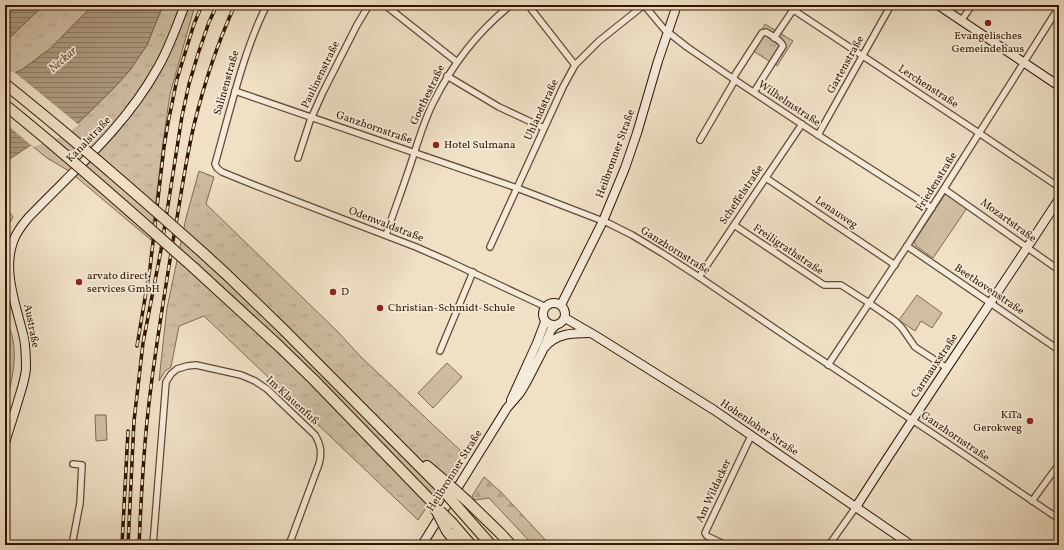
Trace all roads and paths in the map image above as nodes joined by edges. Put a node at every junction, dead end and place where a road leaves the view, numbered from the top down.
1 (185, 5) edge
2 (267, 5) edge
3 (369, 5) edge
4 (385, 5) edge
5 (511, 5) edge
6 (528, 5) edge
7 (644, 5) edge
8 (677, 5) edge
9 (786, 5) edge
10 (891, 5) edge
11 (938, 5) edge
12 (972, 5) edge
13 (1059, 7) edge
14 (793, 10) junction
15 (962, 21) junction
16 (667, 32) junction
17 (774, 38) junction
18 (863, 56) junction
19 (457, 62) junction
20 (1024, 63) junction
21 (575, 65) junction
22 (447, 76) junction
23 (734, 79) junction
24 (5, 84) edge
25 (1059, 86) edge
26 (234, 91) junction
27 (754, 92) junction
28 (5, 105) edge
29 (312, 117) junction
30 (802, 124) junction
31 (544, 128) junction
32 (979, 133) junction
33 (818, 135) junction
34 (700, 140) dead end
35 (414, 153) junction
36 (298, 158) dead end
37 (217, 168) joint
38 (766, 178) junction
39 (1059, 187) edge
40 (517, 188) junction
41 (944, 189) junction
42 (1059, 199) edge
43 (932, 208) junction
44 (603, 221) junction
45 (734, 225) junction
46 (386, 235) junction
47 (907, 246) junction
48 (490, 247) dead end
49 (1028, 247) junction
50 (894, 265) junction
51 (1059, 270) edge
52 (473, 272) junction
53 (699, 277) junction
54 (11, 283) joint
55 (869, 303) junction
56 (990, 303) junction
57 (560, 305) junction
58 (546, 307) junction
59 (565, 318) junction
60 (545, 322) junction
61 (555, 326) junction
62 (591, 333) junction
63 (1059, 350) edge
64 (440, 351) dead end
65 (542, 352) junction
66 (828, 365) junction
67 (947, 368) junction
68 (507, 408) junction
69 (913, 420) junction
70 (750, 436) junction
71 (5, 443) edge
72 (73, 464) dead end
73 (1059, 464) edge
74 (445, 486) junction
75 (1032, 501) junction
76 (856, 507) junction
77 (1059, 519) edge
78 (449, 527) junction
79 (72, 545) edge
80 (153, 545) edge
81 (288, 545) edge
82 (422, 545) edge
83 (458, 545) edge
84 (471, 545) edge
85 (491, 545) edge
86 (511, 545) edge
87 (726, 545) edge
88 (829, 545) edge
89 (911, 545) edge

1 - 54 main road, Kanalstraße
2 - 26 street, Salinenstraße
3 - 29 street, Paulinenstraße
4 - 19 street
5 - 19 street, Goethestraße
6 - 21 street
7 - 16 street, Wilhelmstraße
7 - 21 street, Uhlandstraße
8 - 16 main road, Heilbronner Straße
9 - 14 street, Lerchenstraße
10 - 18 street, Gartenstraße
11 - 15 main road
12 - 15 street
13 - 20 street, Friedenstraße
14 - 17 street
14 - 18 street, Lerchenstraße
15 - 20 main road
16 - 23 street, Wilhelmstraße
16 - 44 main road, Heilbronner Straße
17 - 23 street
17 - 27 street
18 - 32 street, Lerchenstraße
18 - 33 street, Gartenstraße
19 - 22 street, Goethestraße
20 - 25 main road
20 - 32 street, Friedenstraße
21 - 31 street, Uhlandstraße
22 - 31 street
22 - 35 street, Goethestraße
23 - 27 street, Wilhelmstraße
23 - 34 street
24 - 74 highway, bridge
26 - 29 street, Ganzhornstraße
26 - 37 street, Salinenstraße
27 - 30 street, Wilhelmstraße
28 - 78 highway, bridge
29 - 35 street, Ganzhornstraße
29 - 36 street, Paulinenstraße
30 - 33 street, Wilhelmstraße
30 - 38 street, Scheffelstraße
31 - 40 street, Uhlandstraße
32 - 39 street, Lerchenstraße
32 - 41 street, Friedenstraße
33 - 43 street, Wilhelmstraße
35 - 40 street, Ganzhornstraße
35 - 46 street, Goethestraße
37 - 46 street, Odenwaldstraße
38 - 45 street, Scheffelstraße
38 - 50 street, Lenauweg
40 - 44 street, Ganzhornstraße
40 - 48 street, Uhlandstraße
41 - 43 street, Friedenstraße
41 - 49 street, Mozartstraße
42 - 49 main road, Carmauxstraße
43 - 47 street, Friedenstraße
44 - 53 street, Ganzhornstraße
44 - 57 main road, Heilbronner Straße
45 - 53 street, Scheffelstraße
45 - 55 street, Freiligrathstraße
46 - 52 street, Odenwaldstraße
47 - 50 street, Friedenstraße
47 - 56 street, Beethovenstraße
49 - 51 street, Mozartstraße
49 - 56 main road, Carmauxstraße
50 - 55 street, Friedenstraße
52 - 58 street, Odenwaldstraße
52 - 64 street
53 - 66 street, Ganzhornstraße
54 - 71 main road, Austraße
55 - 66 street, Friedenstraße
55 - 67 street, Freiligrathstraße
56 - 63 street, Beethovenstraße
56 - 67 main road, Carmauxstraße
57 - 58 main road
57 - 59 main road
58 - 60 main road
59 - 61 main road
59 - 62 main road, Hohenloher Straße
60 - 61 main road
60 - 68 main road, Heilbronner Straße
61 - 65 main road, Heilbronner Straße
62 - 65 main road
62 - 70 main road, Hohenloher Straße
65 - 68 main road, Heilbronner Straße
66 - 69 street, Ganzhornstraße
67 - 69 main road, Carmauxstraße
68 - 82 main road, Heilbronner Straße
69 - 75 street, Ganzhornstraße
69 - 76 main road, Carmauxstraße
70 - 76 main road, Hohenloher Straße
70 - 87 street, Am Wildacker
72 - 79 street
73 - 75 street
74 - 85 highway, bridge
74 - 86 highway, bridge
75 - 77 street, Ganzhornstraße
76 - 88 street, Carmauxstraße
76 - 89 main road, Hohenloher Straße
78 - 83 highway
78 - 84 highway
80 - 81 street, Im Klauenfuß

